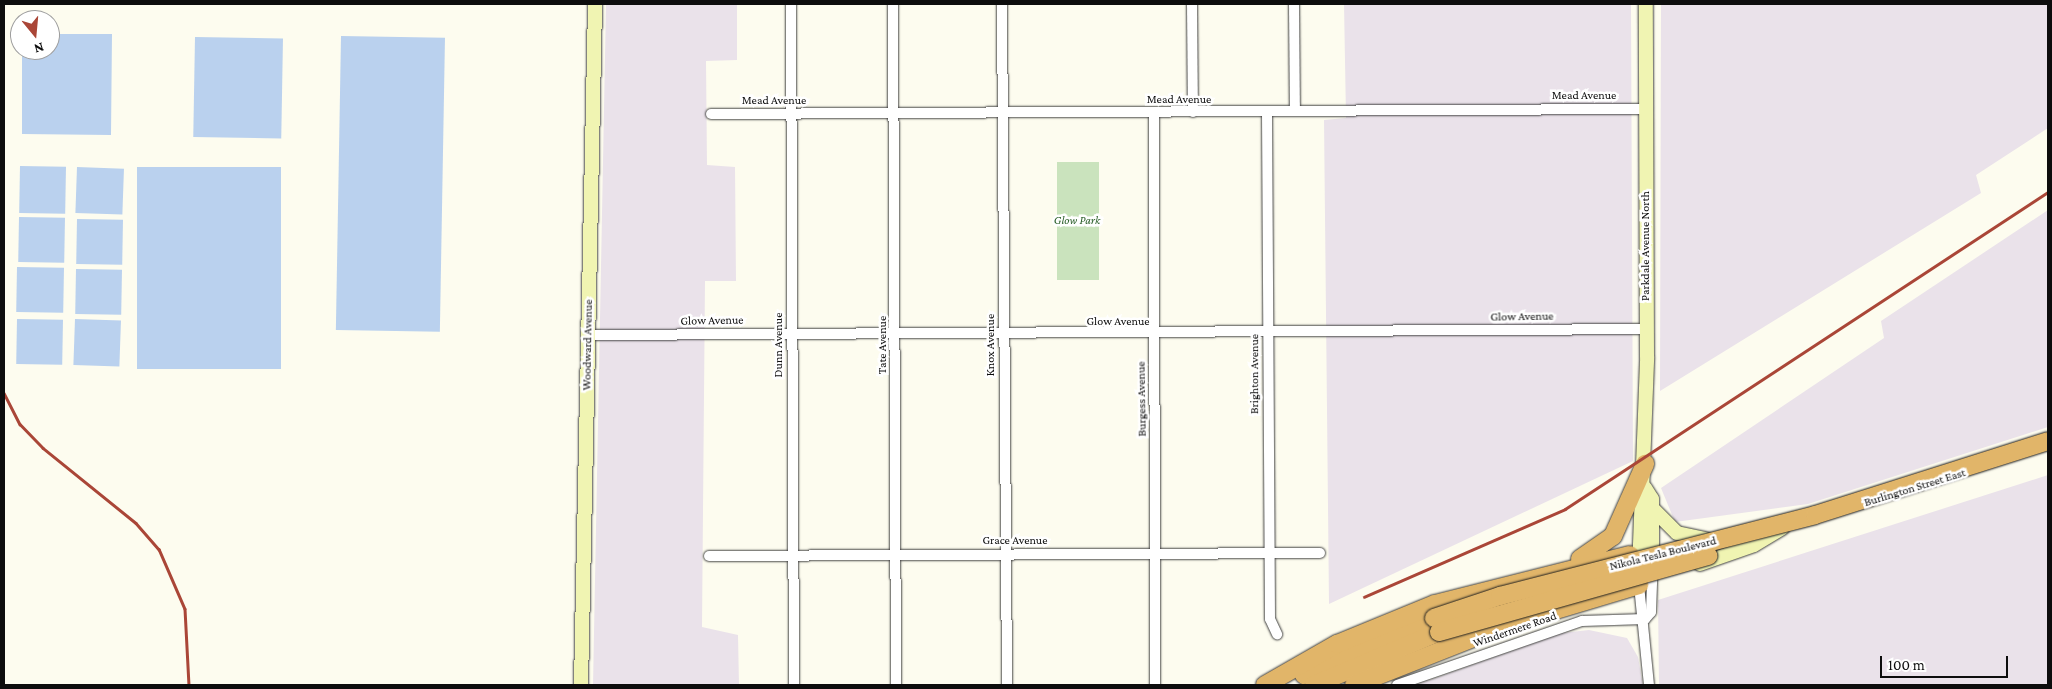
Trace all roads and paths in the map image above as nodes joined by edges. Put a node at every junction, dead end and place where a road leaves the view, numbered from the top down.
1 (595, 4) edge
2 (791, 4) edge
3 (893, 4) edge
4 (1002, 4) edge
5 (1192, 4) edge
6 (1294, 4) edge
7 (1646, 4) edge
8 (1646, 109) junction
9 (1295, 110) junction
10 (1002, 112) junction
11 (1193, 112) junction
12 (894, 113) junction
13 (1154, 113) junction
14 (1267, 113) junction
15 (712, 114) dead end
16 (790, 114) junction
17 (1646, 329) junction
18 (1267, 332) junction
19 (792, 333) junction
20 (896, 333) junction
21 (1004, 333) junction
22 (588, 335) junction
23 (1154, 335) junction
24 (2048, 441) edge
25 (2048, 446) edge
26 (2048, 452) edge
27 (1645, 464) junction
28 (1645, 488) junction
29 (1652, 508) junction
30 (1782, 528) junction
31 (1750, 530) junction
32 (1705, 539) junction
33 (896, 552) junction
34 (1156, 552) junction
35 (1269, 553) junction
36 (1320, 553) dead end
37 (794, 554) junction
38 (1005, 554) junction
39 (709, 556) dead end
40 (1646, 567) junction
41 (1551, 572) junction
42 (1645, 619) junction
43 (1436, 625) junction
44 (1276, 634) dead end
45 (581, 685) edge
46 (794, 685) edge
47 (896, 685) edge
48 (1007, 685) edge
49 (1156, 685) edge
50 (1266, 685) edge
51 (1285, 685) edge
52 (1314, 685) edge
53 (1354, 685) edge
54 (1397, 685) edge
55 (1649, 685) edge

1 - 22 main road, Woodward Avenue
2 - 16 street, Dunn Avenue
3 - 12 street, Tate Avenue
4 - 10 street, Knox Avenue
5 - 11 street
6 - 9 street
7 - 8 main road, Parkdale Avenue North
8 - 9 street, Mead Avenue
8 - 17 main road, Parkdale Avenue North
9 - 14 street, Mead Avenue
10 - 12 street, Mead Avenue
10 - 13 street, Mead Avenue
10 - 21 street, Knox Avenue
11 - 13 street, Mead Avenue
11 - 14 street, Mead Avenue
12 - 16 street, Mead Avenue
12 - 20 street, Tate Avenue
13 - 23 street, Burgess Avenue
14 - 18 street, Brighton Avenue
15 - 16 street, Mead Avenue
16 - 19 street, Dunn Avenue
17 - 18 street, Glow Avenue
17 - 27 main road, Parkdale Avenue North
18 - 23 street, Glow Avenue
18 - 35 street, Brighton Avenue
19 - 20 street, Glow Avenue
19 - 22 street, Glow Avenue
19 - 37 street, Dunn Avenue
20 - 21 street, Glow Avenue
20 - 33 street, Tate Avenue
21 - 23 street, Glow Avenue
21 - 38 street, Knox Avenue
22 - 45 main road, Woodward Avenue
23 - 34 street, Burgess Avenue
24 - 43 highway, Nikola Tesla Boulevard, bridge
25 - 30 main road, Burlington Street East
26 - 43 highway, Nikola Tesla Boulevard, bridge
27 - 28 main road, Parkdale Avenue North
27 - 41 highway
28 - 29 main road, Parkdale Avenue North
28 - 40 main road, Parkdale Avenue North
29 - 32 main road
29 - 40 main road, Parkdale Avenue North
30 - 31 main road, Burlington Street East
30 - 40 main road, Burlington Street East
31 - 32 main road, Burlington Street East
31 - 40 main road
32 - 40 main road, Burlington Street East
33 - 37 street, Grace Avenue
33 - 38 street, Grace Avenue
33 - 47 street, Tate Avenue
34 - 35 street, Grace Avenue
34 - 38 street, Grace Avenue
34 - 49 street, Burgess Avenue
35 - 36 street, Grace Avenue
35 - 44 street, Brighton Avenue
37 - 39 street, Grace Avenue
37 - 46 street, Dunn Avenue
38 - 48 street, Knox Avenue
40 - 41 highway
40 - 42 street, Parkdale Avenue North
40 - 53 highway
41 - 50 highway
42 - 54 street, Windermere Road
42 - 55 street, Parkdale Avenue North
43 - 51 highway, Nikola Tesla Boulevard
43 - 52 highway, Nikola Tesla Boulevard

